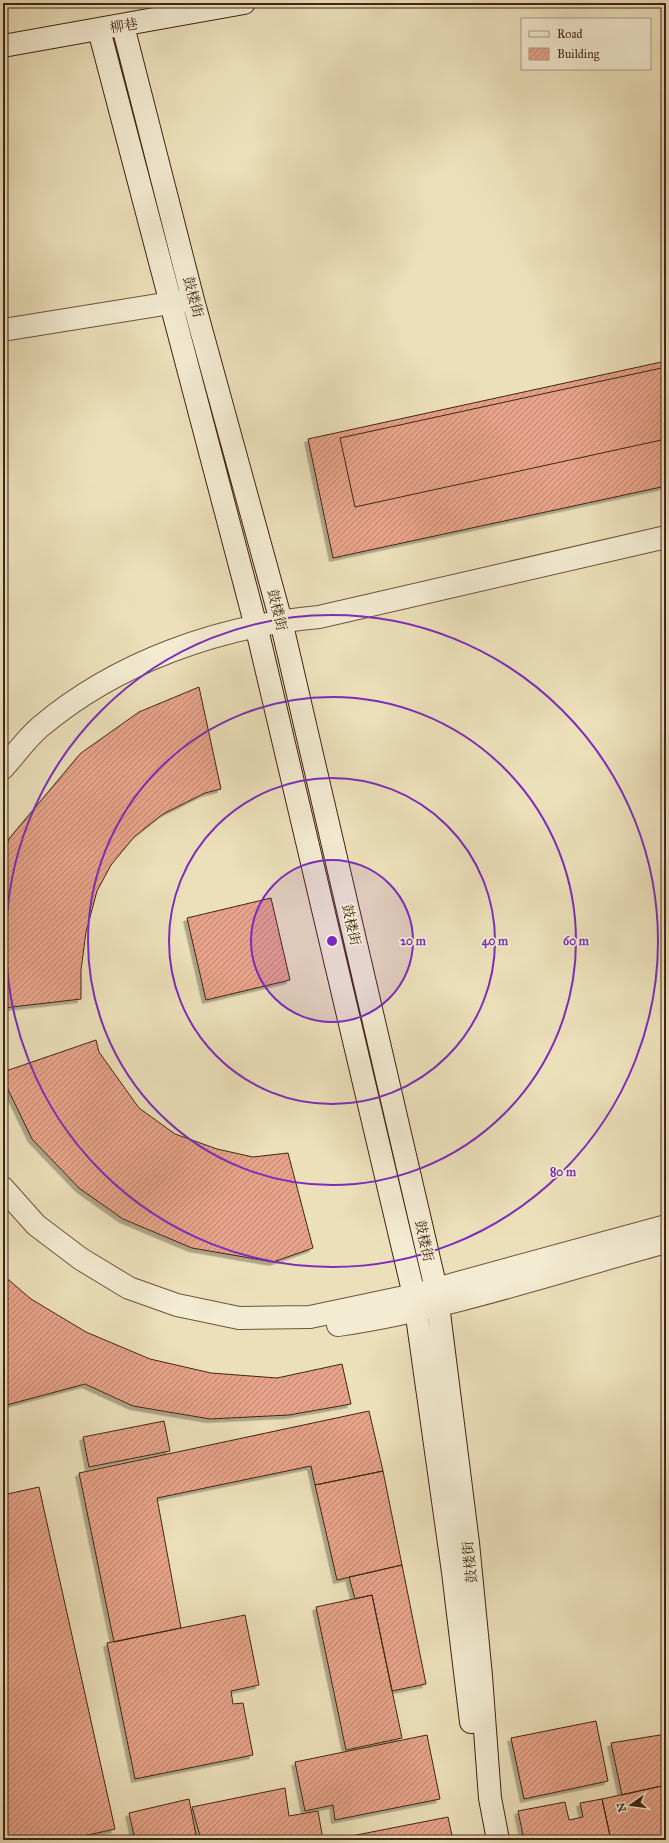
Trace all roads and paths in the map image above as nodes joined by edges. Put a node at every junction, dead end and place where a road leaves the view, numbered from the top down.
1 (244, 3) edge
2 (123, 26) junction
3 (99, 30) junction
4 (3, 46) edge
5 (193, 300) junction
6 (171, 302) junction
7 (3, 330) edge
8 (666, 536) edge
9 (282, 627) junction
10 (258, 632) junction
11 (3, 768) edge
12 (3, 786) edge
13 (3, 1188) edge
14 (3, 1201) edge
15 (666, 1226) edge
16 (666, 1242) edge
17 (437, 1297) junction
18 (415, 1303) junction
19 (487, 1840) edge
20 (498, 1840) edge

1 - 2 street, 柳巷
2 - 3 street, 柳巷
2 - 5 street, 鼓楼街
3 - 4 street, 柳巷
3 - 6 street, 鼓楼街
5 - 6 street
5 - 9 street, 鼓楼街
6 - 7 street
6 - 10 street, 鼓楼街
8 - 9 street
9 - 10 street
9 - 17 street, 鼓楼街
10 - 11 street
10 - 12 street
10 - 18 street, 鼓楼街
13 - 18 street
14 - 18 street
15 - 17 street
16 - 17 street
17 - 18 street
17 - 20 street, 鼓楼街
18 - 19 street, 鼓楼街

